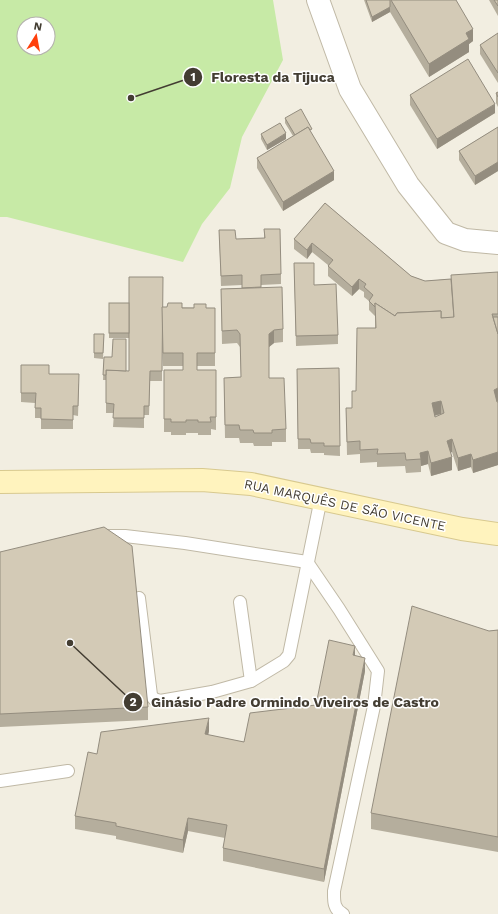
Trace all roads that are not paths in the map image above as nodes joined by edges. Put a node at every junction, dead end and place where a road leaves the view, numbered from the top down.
1 (318, 0) edge
2 (498, 243) edge
3 (0, 482) edge
4 (321, 498) junction
5 (498, 534) edge
6 (90, 538) edge
7 (307, 562) junction
8 (139, 598) edge
9 (240, 602) dead end
10 (251, 681) junction
11 (68, 771) dead end
12 (0, 780) edge
13 (343, 914) edge

1 - 2 street
3 - 4 street, RUA MARQUÊS DE SÃO VICENTE
4 - 5 street, RUA MARQUÊS DE SÃO VICENTE
4 - 7 lane
6 - 7 lane
7 - 10 lane
7 - 13 lane
8 - 10 lane
9 - 10 lane
11 - 12 lane

